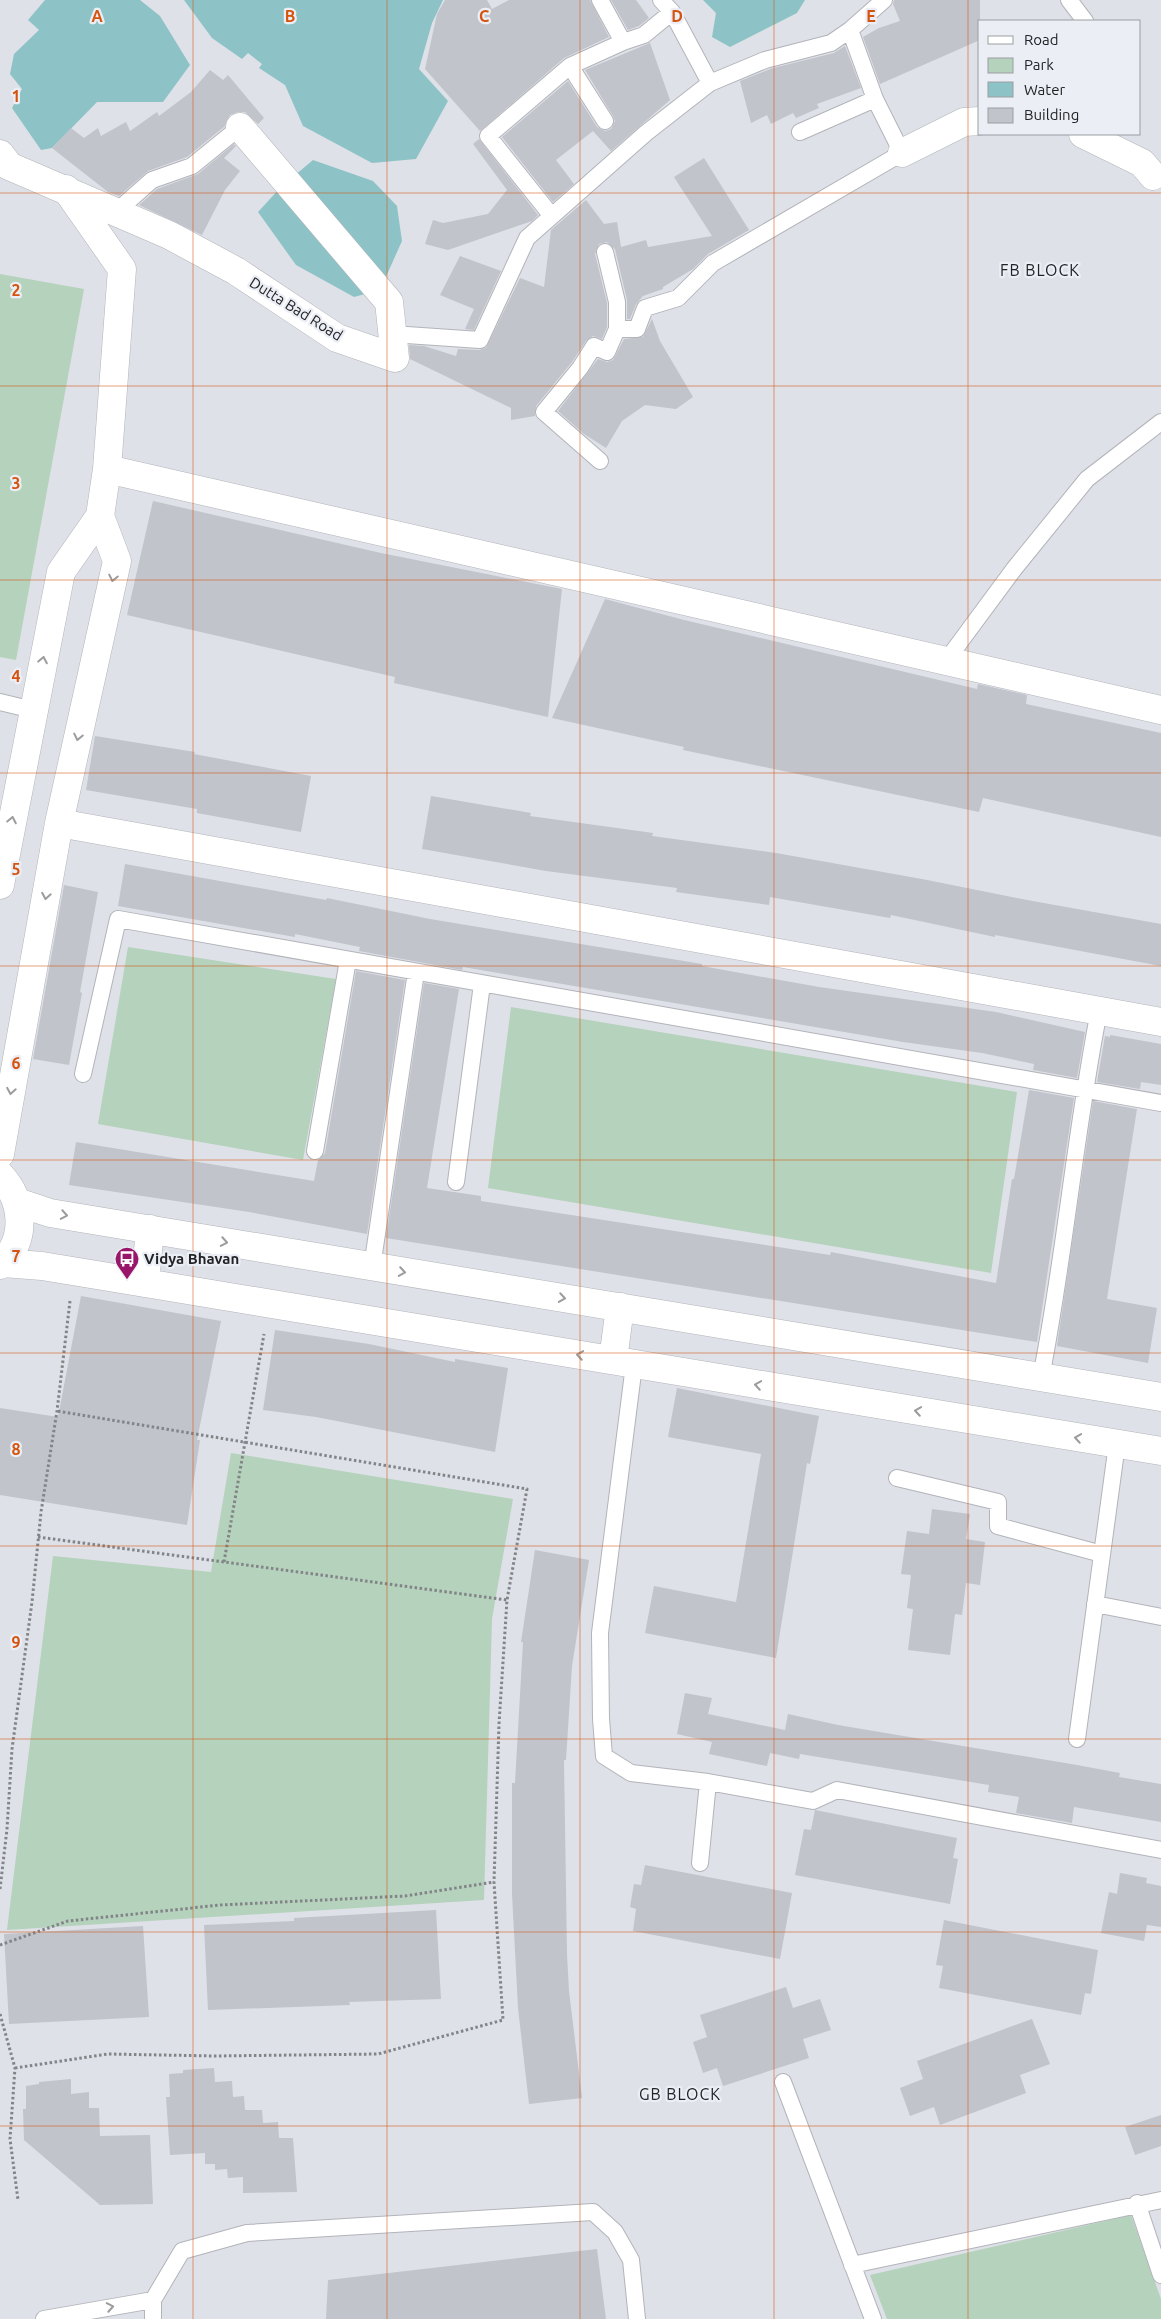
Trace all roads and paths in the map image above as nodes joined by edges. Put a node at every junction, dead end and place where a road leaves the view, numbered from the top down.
1 (600, 0) edge
2 (884, 0) edge
3 (1068, 0) edge
4 (667, 6) edge
5 (1083, 20) edge
6 (850, 30) junction
7 (623, 42) junction
8 (570, 66) junction
9 (710, 83) junction
10 (874, 99) junction
11 (605, 121) dead end
12 (978, 121) edge
13 (240, 127) joint
14 (800, 132) dead end
15 (1084, 135) edge
16 (902, 153) junction
17 (0, 154) edge
18 (1157, 180) edge
19 (66, 189) junction
20 (117, 211) junction
21 (551, 215) junction
22 (605, 252) dead end
23 (617, 329) junction
24 (392, 334) junction
25 (1161, 422) edge
26 (600, 461) dead end
27 (107, 469) junction
28 (100, 516) junction
29 (946, 661) junction
30 (0, 702) edge
31 (33, 710) junction
32 (1161, 710) edge
33 (59, 823) junction
34 (0, 885) edge
35 (348, 960) junction
36 (416, 972) junction
37 (482, 984) junction
38 (1099, 1010) junction
39 (1161, 1022) edge
40 (83, 1074) dead end
41 (1084, 1090) junction
42 (1161, 1103) edge
43 (315, 1151) dead end
44 (0, 1154) edge
45 (0, 1175) edge
46 (456, 1182) dead end
47 (17, 1202) junction
48 (150, 1230) junction
49 (1, 1264) edge
50 (372, 1267) junction
51 (145, 1283) junction
52 (70, 1296) dead end
53 (269, 1304) junction
54 (620, 1307) junction
55 (624, 1363) junction
56 (1041, 1377) junction
57 (1161, 1397) edge
58 (57, 1411) junction
59 (245, 1442) junction
60 (1117, 1444) junction
61 (1161, 1451) edge
62 (897, 1478) dead end
63 (38, 1537) junction
64 (1102, 1554) junction
65 (224, 1562) junction
66 (507, 1600) junction
67 (1095, 1604) junction
68 (1161, 1617) edge
69 (1078, 1739) dead end
70 (708, 1782) junction
71 (1161, 1850) edge
72 (700, 1863) dead end
73 (494, 1882) junction
74 (0, 1889) edge
75 (0, 1945) edge
76 (0, 2014) edge
77 (15, 2068) junction
78 (783, 2082) dead end
79 (18, 2200) dead end
80 (1161, 2200) edge
81 (1136, 2203) junction
82 (852, 2265) junction
83 (1161, 2275) edge
84 (152, 2300) junction
85 (44, 2319) edge
86 (153, 2319) edge
87 (637, 2319) edge
88 (872, 2319) edge

1 - 7 lane
2 - 6 lane
3 - 5 lane
4 - 7 lane
4 - 9 lane
6 - 9 lane
6 - 10 lane
7 - 8 lane
8 - 11 lane
8 - 21 lane
9 - 21 lane
10 - 14 lane
10 - 16 lane
12 - 16 street
13 - 20 lane
13 - 24 street, Dutta Bad Road
15 - 18 street
16 - 23 lane
17 - 19 street, Dutta Bad Road
19 - 20 street, Dutta Bad Road
19 - 27 street
20 - 24 street, Dutta Bad Road
21 - 24 lane
22 - 23 lane
23 - 26 lane
25 - 29 lane
27 - 28 street
27 - 29 street
31 -> 28 street
28 -> 33 street
29 - 32 street
30 - 31 lane
34 -> 31 street
33 - 38 street
33 -> 44 street
35 - 36 lane
35 - 40 lane
35 - 43 lane
36 - 37 lane
36 - 50 lane
37 - 41 lane
37 - 46 lane
38 - 39 street
38 - 41 lane
41 - 42 lane
41 - 56 lane
45 - 47 street
47 -> 48 street
47 - 49 street
48 -> 50 street
48 - 51 street
49 - 51 street
50 -> 54 street
51 - 53 street
52 - 58 path
55 -> 53 street
53 - 59 path
54 - 55 street
54 - 56 street
60 -> 55 street
55 - 70 lane
56 - 57 street
58 - 59 path
58 - 63 path
59 - 65 path
59 - 66 path
60 - 61 street
60 - 64 lane
62 - 64 lane
63 - 65 path
63 - 74 path
64 - 67 lane
65 - 66 path
66 - 73 path
67 - 68 lane
67 - 69 lane
70 - 71 lane
70 - 72 lane
73 - 75 path
73 - 77 path
76 - 77 path
77 - 79 path
78 - 82 lane
80 - 81 lane
81 - 82 lane
81 - 83 lane
82 - 88 lane
85 -> 84 lane
84 - 86 lane
84 - 87 lane

